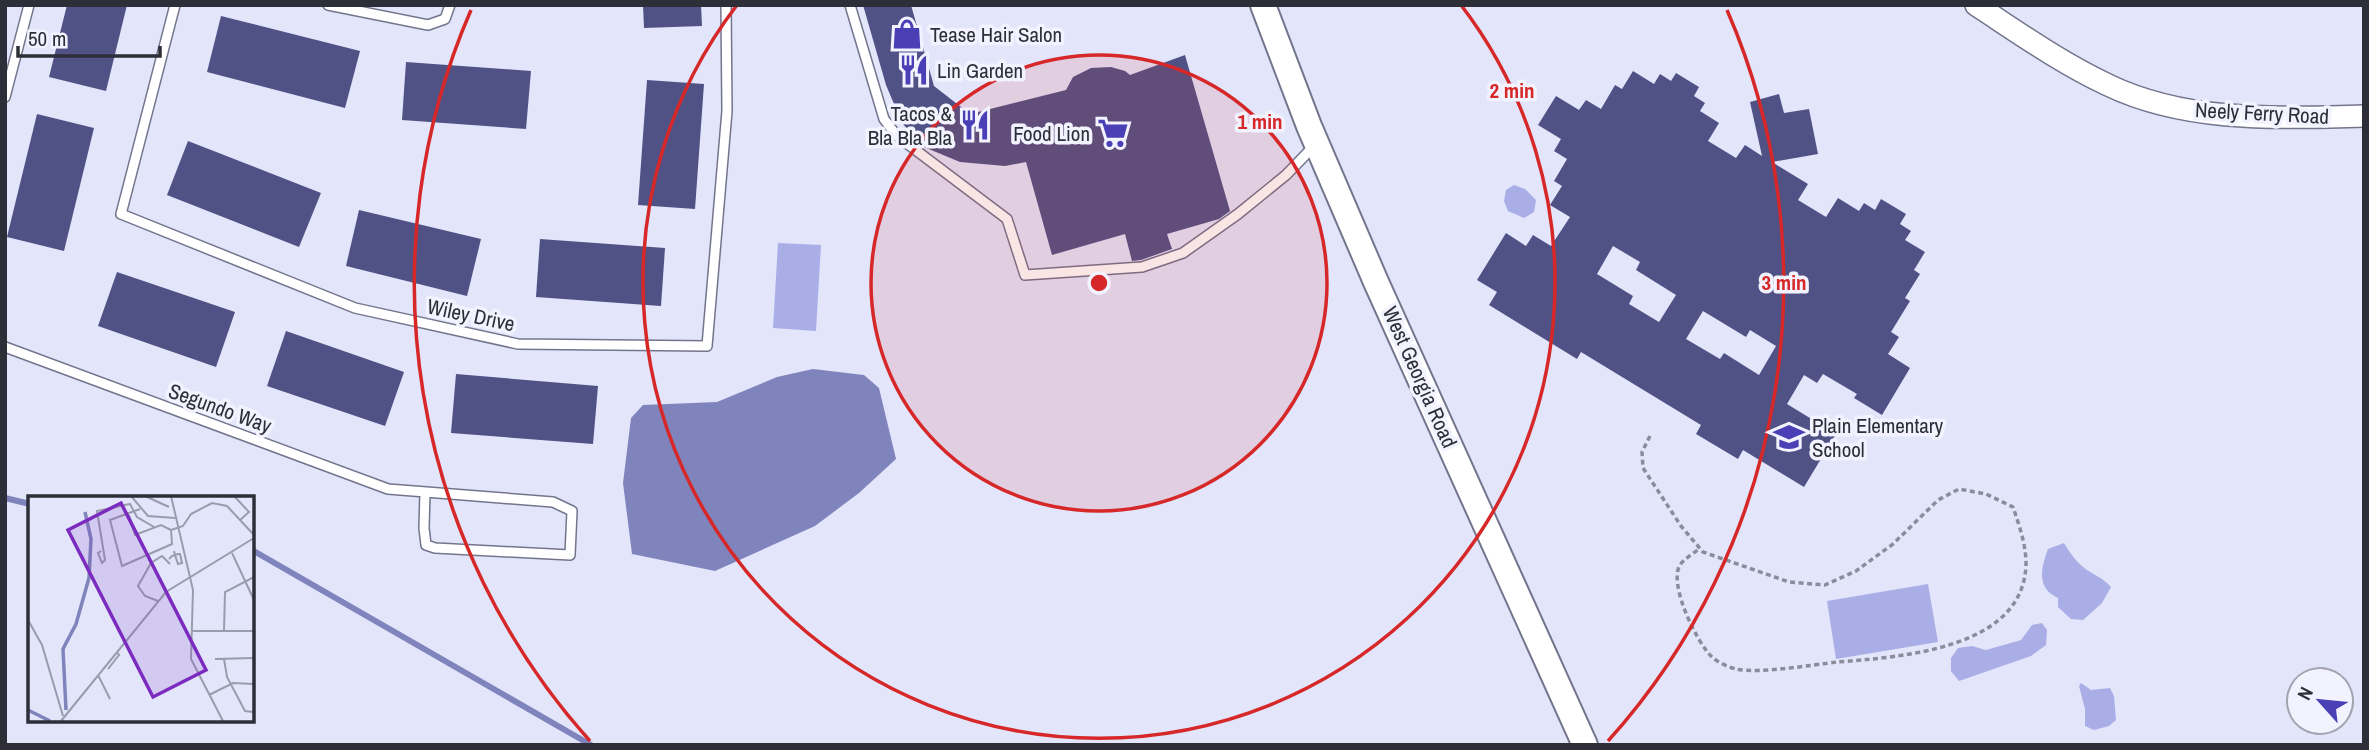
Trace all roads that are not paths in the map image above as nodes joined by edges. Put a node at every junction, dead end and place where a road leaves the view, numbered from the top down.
1 (29, 5) edge
2 (175, 5) edge
3 (328, 5) edge
4 (450, 5) edge
5 (726, 5) edge
6 (850, 5) edge
7 (1263, 5) edge
8 (1976, 5) edge
9 (5, 97) edge
10 (2364, 116) edge
11 (1317, 144) junction
12 (5, 347) edge
13 (425, 492) junction
14 (1585, 745) edge

1 - 9 lane
2 - 5 lane, Wiley Drive
3 - 4 lane
6 - 11 lane
7 - 11 main road, West Georgia Road
8 - 10 street, Neely Ferry Road
11 - 14 main road, West Georgia Road
12 - 13 lane, Segundo Way
13 - 13 lane, Segundo Way

